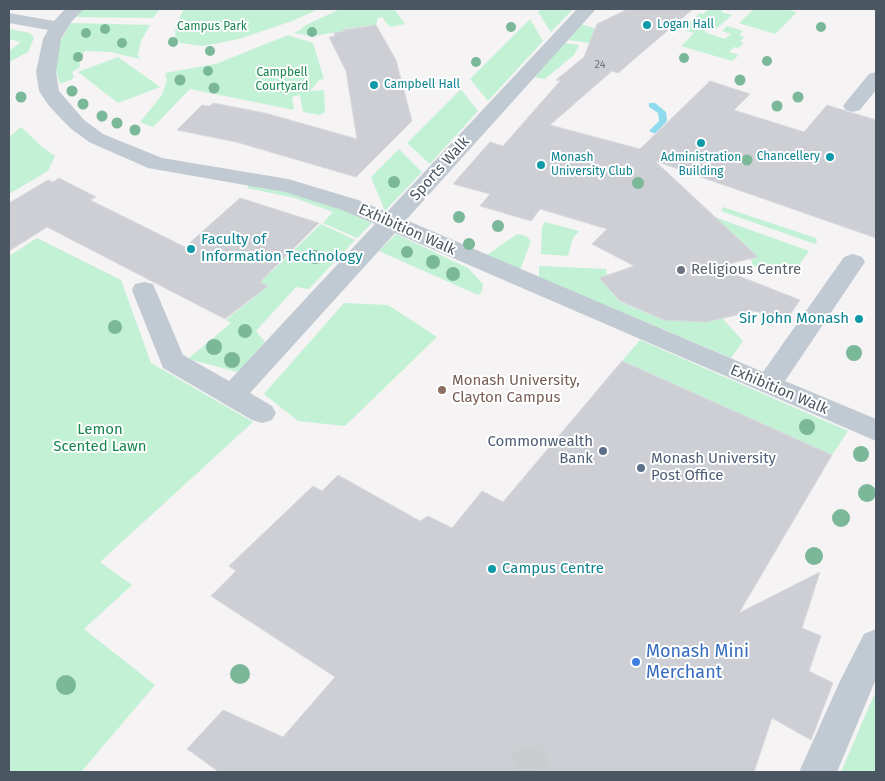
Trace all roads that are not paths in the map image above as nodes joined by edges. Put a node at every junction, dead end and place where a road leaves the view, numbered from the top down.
1 (587, 9) edge
2 (9, 18) edge
3 (67, 18) edge
4 (876, 78) edge
5 (853, 106) dead end
6 (391, 223) junction
7 (853, 262) dead end
8 (144, 290) dead end
9 (768, 385) junction
10 (232, 395) junction
11 (262, 413) dead end
12 (876, 431) edge
13 (876, 644) edge
14 (818, 772) edge

1 - 6 street, Sports Walk
2 - 3 street, Exhibition Walk
3 - 6 street, Exhibition Walk
4 - 5 street
6 - 9 street, Exhibition Walk
6 - 10 street, Sports Walk
7 - 9 street
8 - 10 street
9 - 12 street, Exhibition Walk
10 - 11 street
13 - 14 street

